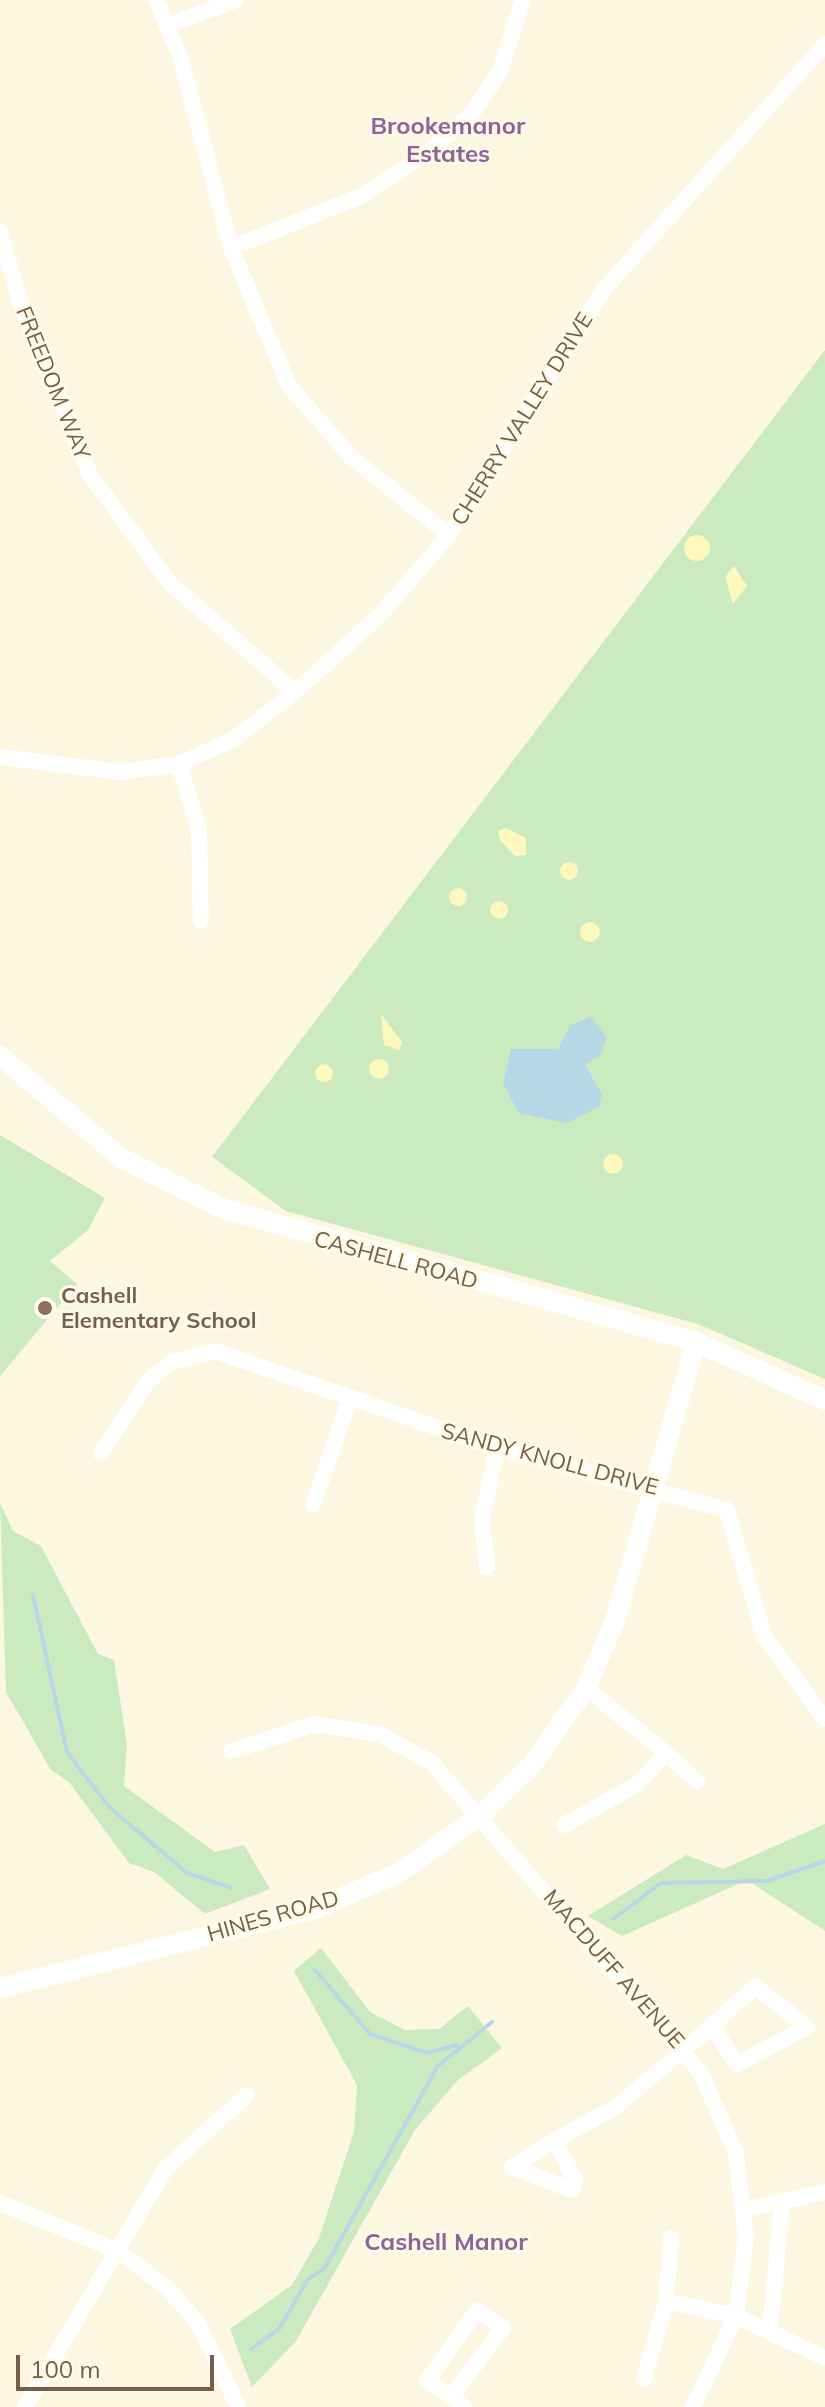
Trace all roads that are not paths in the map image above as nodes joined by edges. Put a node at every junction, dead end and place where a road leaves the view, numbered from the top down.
1 (156, 0) edge
2 (236, 0) edge
3 (523, 0) edge
4 (168, 25) junction
5 (825, 44) edge
6 (0, 232) edge
7 (231, 248) junction
8 (449, 535) junction
9 (295, 692) junction
10 (0, 757) edge
11 (179, 764) junction
12 (201, 921) dead end
13 (0, 1056) edge
14 (696, 1342) junction
15 (350, 1398) junction
16 (825, 1400) edge
17 (497, 1448) junction
18 (101, 1453) dead end
19 (655, 1487) junction
20 (313, 1505) dead end
21 (487, 1567) dead end
22 (586, 1688) junction
23 (825, 1719) edge
24 (231, 1751) dead end
25 (666, 1753) junction
26 (697, 1781) dead end
27 (480, 1816) junction
28 (564, 1825) dead end
29 (0, 1988) edge
30 (712, 2026) junction
31 (683, 2048) junction
32 (247, 2095) dead end
33 (555, 2140) dead end
34 (825, 2192) edge
35 (0, 2203) edge
36 (782, 2203) junction
37 (747, 2209) junction
38 (671, 2238) dead end
39 (119, 2251) junction
40 (666, 2301) junction
41 (736, 2316) junction
42 (770, 2330) junction
43 (825, 2358) edge
44 (644, 2379) dead end
45 (458, 2402) edge
46 (25, 2407) edge
47 (238, 2407) edge
48 (693, 2407) edge

1 - 4 street
2 - 4 street
3 - 7 street
4 - 7 street
5 - 8 street, CHERRY VALLEY DRIVE
6 - 9 street, FREEDOM WAY
7 - 8 street
8 - 9 street, CHERRY VALLEY DRIVE
9 - 11 street, CHERRY VALLEY DRIVE
10 - 11 street, CHERRY VALLEY DRIVE
11 - 12 street
13 - 14 street, CASHELL ROAD
14 - 16 street, CASHELL ROAD
14 - 19 street, HINES ROAD
15 - 17 street, SANDY KNOLL DRIVE
15 - 18 street, SANDY KNOLL DRIVE
15 - 20 street
17 - 19 street, SANDY KNOLL DRIVE
17 - 21 street
19 - 22 street, HINES ROAD
19 - 23 street, SANDY KNOLL DRIVE
22 - 25 street
22 - 27 street, HINES ROAD
24 - 27 street, MACDUFF AVENUE
25 - 26 street
25 - 28 street
27 - 29 street, HINES ROAD
27 - 31 street, MACDUFF AVENUE
30 - 30 street
30 - 31 street
31 - 33 street
31 - 37 street, MACDUFF AVENUE
32 - 39 street
34 - 36 street
35 - 39 street
36 - 37 street
36 - 42 street
37 - 41 street, MACDUFF AVENUE
38 - 40 street
39 - 46 street
39 - 47 street
40 - 41 street
40 - 44 street
41 - 42 street
41 - 48 street, MACDUFF AVENUE
42 - 43 street
45 - 45 street

